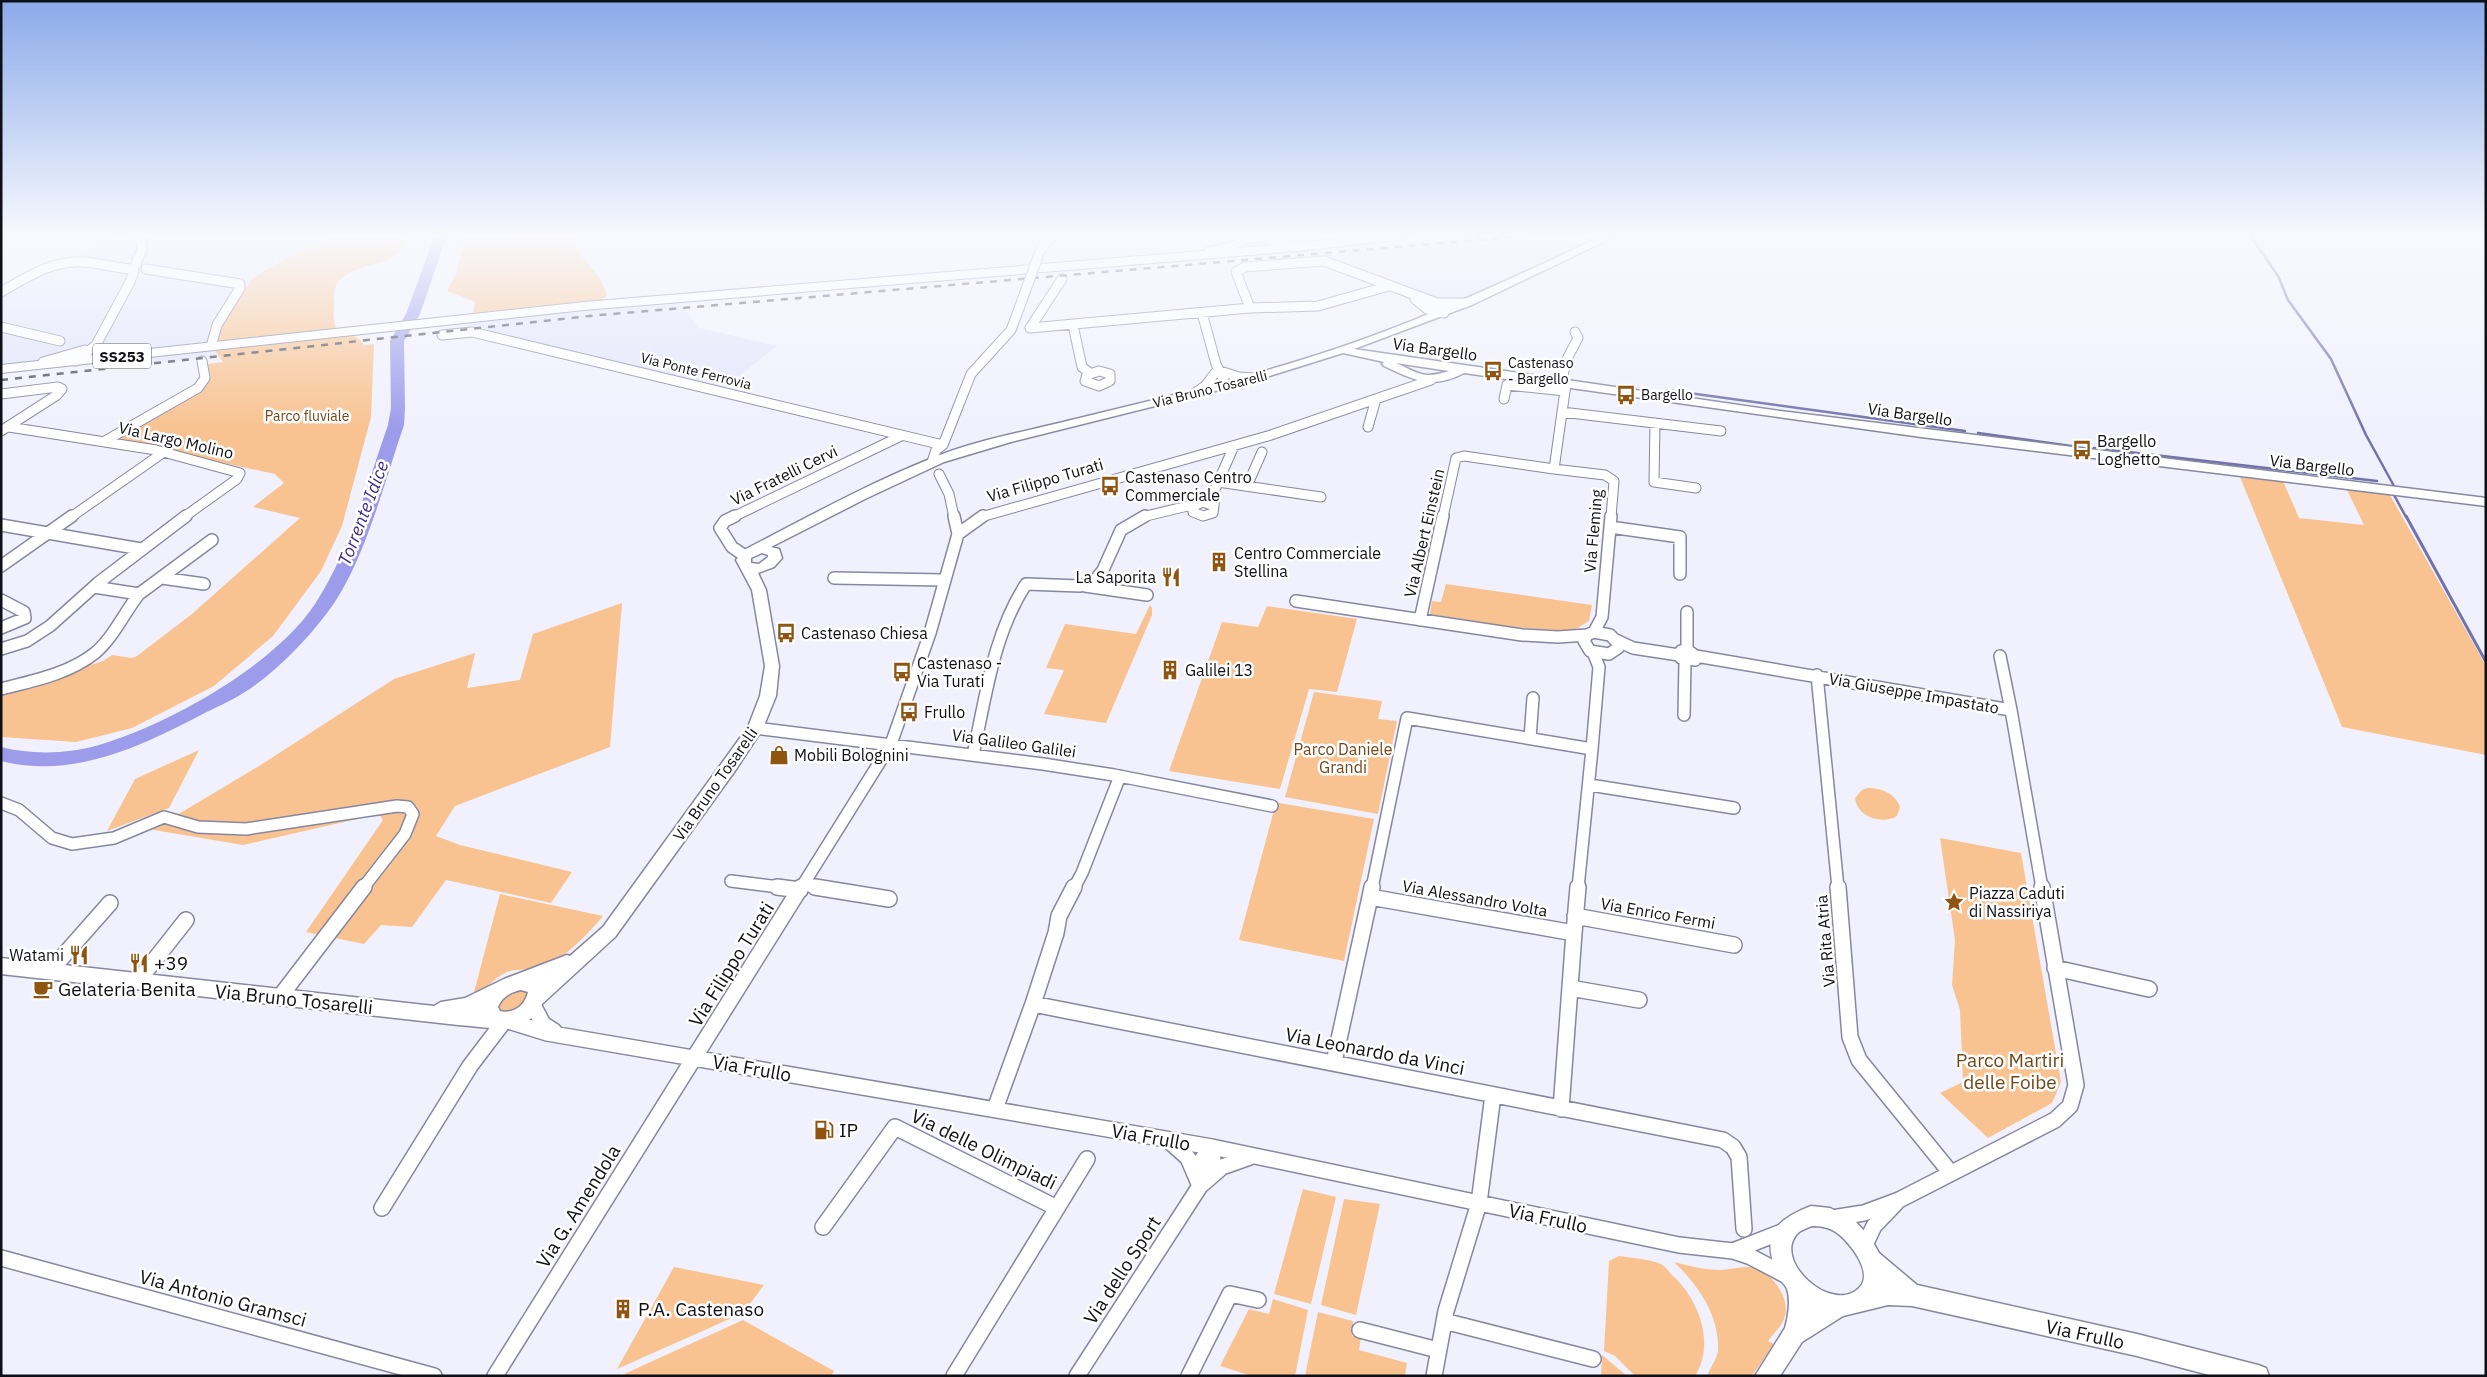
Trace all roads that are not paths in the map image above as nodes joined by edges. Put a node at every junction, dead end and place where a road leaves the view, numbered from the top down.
1 (121, 299) edge
2 (233, 299) edge
3 (661, 299) edge
4 (1022, 299) edge
5 (1049, 299) edge
6 (1247, 299) edge
7 (1342, 299) edge
8 (1426, 299) edge
9 (1476, 299) edge
10 (1417, 301) joint
11 (1470, 302) junction
12 (1437, 303) junction
13 (1250, 308) junction
14 (1202, 313) junction
15 (1444, 313) junction
16 (1073, 325) junction
17 (1411, 326) junction
18 (1, 327) edge
19 (1575, 332) dead end
20 (326, 334) joint
21 (442, 335) dead end
22 (60, 341) dead end
23 (96, 344) junction
24 (167, 351) junction
25 (1348, 354) junction
26 (80, 356) junction
27 (1307, 362) joint
28 (1, 369) edge
29 (1217, 369) junction
30 (1473, 371) junction
31 (1090, 373) dead end
32 (1409, 375) junction
33 (1255, 378) junction
34 (1431, 380) junction
35 (1226, 385) junction
36 (1564, 386) junction
37 (1409, 388) junction
38 (1194, 393) junction
39 (1, 394) edge
40 (1376, 399) junction
41 (1504, 399) dead end
42 (1562, 412) junction
43 (1655, 423) junction
44 (1368, 427) dead end
45 (5, 429) edge
46 (1721, 431) dead end
47 (901, 436) junction
48 (105, 441) junction
49 (943, 445) junction
50 (1234, 446) junction
51 (964, 451) junction
52 (164, 452) junction
53 (1262, 452) dead end
54 (936, 460) junction
55 (1554, 469) junction
56 (939, 474) dead end
57 (1216, 486) junction
58 (1247, 486) junction
59 (1696, 488) dead end
60 (1321, 497) dead end
61 (2486, 502) edge
62 (1196, 507) junction
63 (1212, 510) junction
64 (1, 525) edge
65 (1610, 527) junction
66 (802, 528) junction
67 (48, 533) junction
68 (958, 534) junction
69 (212, 540) dead end
70 (141, 549) junction
71 (751, 558) junction
72 (772, 559) junction
73 (1, 566) edge
74 (1680, 574) dead end
75 (162, 578) junction
76 (834, 578) dead end
77 (943, 580) junction
78 (204, 584) dead end
79 (1083, 586) junction
80 (94, 587) junction
81 (759, 590) junction
82 (139, 594) junction
83 (1147, 595) dead end
84 (1, 600) edge
85 (1296, 601) dead end
86 (1686, 612) dead end
87 (1602, 617) junction
88 (1420, 620) junction
89 (1, 628) edge
90 (1590, 634) junction
91 (1558, 637) junction
92 (1614, 644) junction
93 (1, 649) edge
94 (1590, 650) junction
95 (1687, 655) junction
96 (2000, 656) dead end
97 (1599, 667) junction
98 (1817, 675) junction
99 (1, 689) edge
100 (1533, 698) dead end
101 (2011, 710) junction
102 (1684, 715) dead end
103 (755, 728) junction
104 (1530, 738) junction
105 (891, 744) junction
106 (1592, 749) junction
107 (973, 755) junction
108 (1120, 776) junction
109 (1590, 785) junction
110 (1, 803) edge
111 (1272, 806) dead end
112 (1734, 808) dead end
113 (731, 881) dead end
114 (801, 887) junction
115 (1370, 897) junction
116 (889, 898) dead end
117 (110, 903) dead end
118 (1575, 916) junction
119 (186, 920) dead end
120 (1574, 933) junction
121 (1734, 945) dead end
122 (588, 951) junction
123 (1, 966) edge
124 (2055, 968) junction
125 (50, 971) junction
126 (138, 981) junction
127 (521, 982) junction
128 (1570, 988) junction
129 (2149, 989) dead end
130 (498, 991) junction
131 (279, 998) junction
132 (1639, 1000) dead end
133 (535, 1001) junction
134 (1033, 1004) junction
135 (420, 1013) junction
136 (500, 1020) junction
137 (568, 1036) junction
138 (695, 1058) junction
139 (1334, 1062) junction
140 (1493, 1095) junction
141 (995, 1109) junction
142 (1561, 1109) junction
143 (1166, 1139) junction
144 (1212, 1147) junction
145 (1257, 1156) junction
146 (1087, 1159) dead end
147 (1950, 1172) junction
148 (1202, 1180) junction
149 (1899, 1200) junction
150 (1479, 1203) junction
151 (382, 1208) dead end
152 (1057, 1208) junction
153 (1827, 1218) junction
154 (822, 1227) dead end
155 (1744, 1229) dead end
156 (1785, 1231) junction
157 (1732, 1251) junction
158 (1869, 1253) junction
159 (1, 1258) edge
160 (1794, 1282) junction
161 (1912, 1294) junction
162 (1864, 1298) junction
163 (1258, 1300) dead end
164 (1838, 1306) junction
165 (1444, 1321) junction
166 (1360, 1330) dead end
167 (1794, 1334) junction
168 (1438, 1350) junction
169 (1593, 1359) dead end
170 (434, 1376) edge
171 (495, 1376) edge
172 (954, 1376) edge
173 (1077, 1376) edge
174 (1189, 1376) edge
175 (1434, 1376) edge
176 (1766, 1376) edge
177 (2258, 1376) edge

1 - 23 street
2 - 48 street
3 - 20 main road, SS253
4 - 49 street, bridge
5 - 16 street
6 - 13 street
7 - 13 street
8 - 12 street
9 - 11 street
10 - 15 street
10 - 17 street
11 - 12 street
11 - 15 street
12 - 15 street
13 - 14 street
14 - 16 street
14 - 29 street
15 - 17 street
16 - 31 street
17 - 25 street
18 - 22 street
19 - 36 street
20 - 24 main road, SS253
21 - 47 street, Via Ponte Ferrovia
23 - 24 street
23 - 26 street
24 - 26 main road, SS253
25 - 27 street, Via Bargello
25 - 30 street, Via Bargello
25 - 32 street, Via Bargello
26 - 28 main road, SS253
27 - 33 street, Via Bruno Tosarelli
29 - 33 street
29 - 35 street
29 - 38 street
30 - 34 street, Via Filippo Turati
30 - 36 street, Via Bargello
32 - 34 street, Via Bargello
32 - 37 street, Via Bargello
33 - 35 street, Via Bruno Tosarelli
34 - 37 street, Via Filippo Turati
35 - 38 street, Via Bruno Tosarelli
36 - 41 street, Via Bargello
36 - 42 street
36 - 61 street, Via Bargello
37 - 40 street, Via Filippo Turati
38 - 51 street, Via Bruno Tosarelli
39 - 45 street
40 - 44 street
40 - 50 street, Via Filippo Turati
42 - 43 street
42 - 55 street
43 - 46 street
43 - 59 street
45 - 48 street, Via Largo Molino
47 - 49 street, Via Ponte Ferrovia
47 - 71 street, Via Fratelli Cervi
48 - 52 street, Via Largo Molino
49 - 51 street, Via Ponte Ferrovia
49 - 54 street
50 - 57 street
50 - 68 street, Via Filippo Turati
51 - 54 street, Via Bruno Tosarelli
52 - 67 street
52 - 70 street, Via Largo Molino
53 - 58 street
54 - 66 street, Via Bruno Tosarelli
55 - 65 street, Via Fleming
55 - 88 street, Via Albert Einstein
56 - 68 street
57 - 58 street
57 - 62 street
57 - 63 street
58 - 60 street
62 - 63 street
62 - 63 street
62 - 79 street
64 - 67 street
65 - 74 street
65 - 87 street, Via Fleming
66 - 71 street, Via Bruno Tosarelli
66 - 72 street, Via Bruno Tosarelli
67 - 70 street
67 - 73 street
68 - 77 street, Via Filippo Turati
69 - 75 street
70 - 80 street, Via Largo Molino
71 - 72 street
71 - 72 street
71 - 81 street, Via Bruno Tosarelli
72 - 81 street, Via Bruno Tosarelli
75 - 78 street
75 - 82 street
76 - 77 street
77 - 105 street, Via Filippo Turati
79 - 83 street
79 - 107 street
80 - 82 street
80 - 93 street, Via Largo Molino
81 - 103 street, Via Bruno Tosarelli
82 - 99 street
84 - 89 street
85 - 88 street
86 - 95 street
87 - 90 street, Via Fleming
87 - 92 street, Via Fleming
88 - 91 street
90 - 91 street
90 - 92 street
90 - 94 street
91 - 94 street
92 - 94 street
92 - 95 street, Via Giuseppe Impastato
92 - 97 street
94 - 97 street, Via Enrico Fermi
95 - 98 street, Via Giuseppe Impastato
95 - 102 street
96 - 101 street, Via Giuseppe Impastato
97 - 106 street, Via Enrico Fermi
98 - 101 street, Via Giuseppe Impastato
98 - 147 street, Via Rita Atria
100 - 104 street
101 - 124 street, Via Giuseppe Impastato
103 - 105 street, Via Galileo Galilei
103 - 122 street, Via Bruno Tosarelli
104 - 106 street
104 - 115 street
105 - 107 street, Via Galileo Galilei
105 - 114 street, Via Filippo Turati
106 - 109 street, Via Enrico Fermi
107 - 108 street, Via Galileo Galilei
108 - 111 street, Via Galileo Galilei
108 - 134 street
109 - 112 street
109 - 118 street, Via Enrico Fermi
110 - 131 street
113 - 114 street, Via Filippo Turati
114 - 116 street, Via Filippo Turati
114 - 138 street, Via Filippo Turati
115 - 120 street, Via Alessandro Volta
115 - 139 street
117 - 125 street
118 - 120 street, Via Enrico Fermi
118 - 121 street, Via Enrico Fermi
119 - 126 street
120 - 128 street, Via Enrico Fermi
122 - 127 street, Via Bruno Tosarelli
122 - 133 street, Via Bruno Tosarelli
123 - 125 street, Via Bruno Tosarelli
124 - 129 street
124 - 147 street, Via Giuseppe Impastato
125 - 126 street, Via Bruno Tosarelli
126 - 131 street, Via Bruno Tosarelli
127 - 130 street
127 - 133 street
128 - 132 street
128 - 142 street, Via Enrico Fermi
130 - 135 street, Via Bruno Tosarelli
130 - 136 street
131 - 135 street, Via Bruno Tosarelli
133 - 136 street
133 - 137 street, Via Frullo
134 - 139 street, Via Leonardo da Vinci
134 - 141 street
135 - 136 street, Via Bruno Tosarelli
136 - 137 street, Via Frullo
136 - 151 street
137 - 138 street, Via Frullo
138 - 141 street, Via Frullo
138 - 171 street, Via G. Amendola
139 - 140 street, Via Leonardo da Vinci
140 - 142 street, Via Leonardo da Vinci
140 - 150 street
141 - 143 street, Via Frullo
142 - 155 street, Via Leonardo da Vinci
143 - 144 street, Via Frullo
143 - 148 street
144 - 145 street, Via Frullo
144 - 148 street, Via dello Sport
145 - 148 street, Via dello Sport
145 - 150 street, Via Frullo
146 - 152 street, Via delle Olimpiadi
147 - 149 street, Via Giuseppe Impastato
148 - 173 street, Via dello Sport
149 - 153 street, Via Giuseppe Impastato
149 - 158 street, Via Giuseppe Impastato
150 - 157 street, Via Frullo
150 - 165 street
152 - 154 street, Via delle Olimpiadi
152 - 172 street, Via delle Olimpiadi
153 - 156 street
153 - 158 street
156 - 157 street
156 - 160 street
157 - 160 street, Via Frullo
158 - 161 street, Via Frullo
158 - 162 street
159 - 170 street, Via Antonio Gramsci
160 - 164 street
160 - 167 street
161 - 162 street, Via Frullo
161 - 177 street, Via Frullo
162 - 164 street
163 - 174 street
164 - 167 street
165 - 168 street
165 - 169 street
166 - 168 street
167 - 176 street
168 - 175 street

